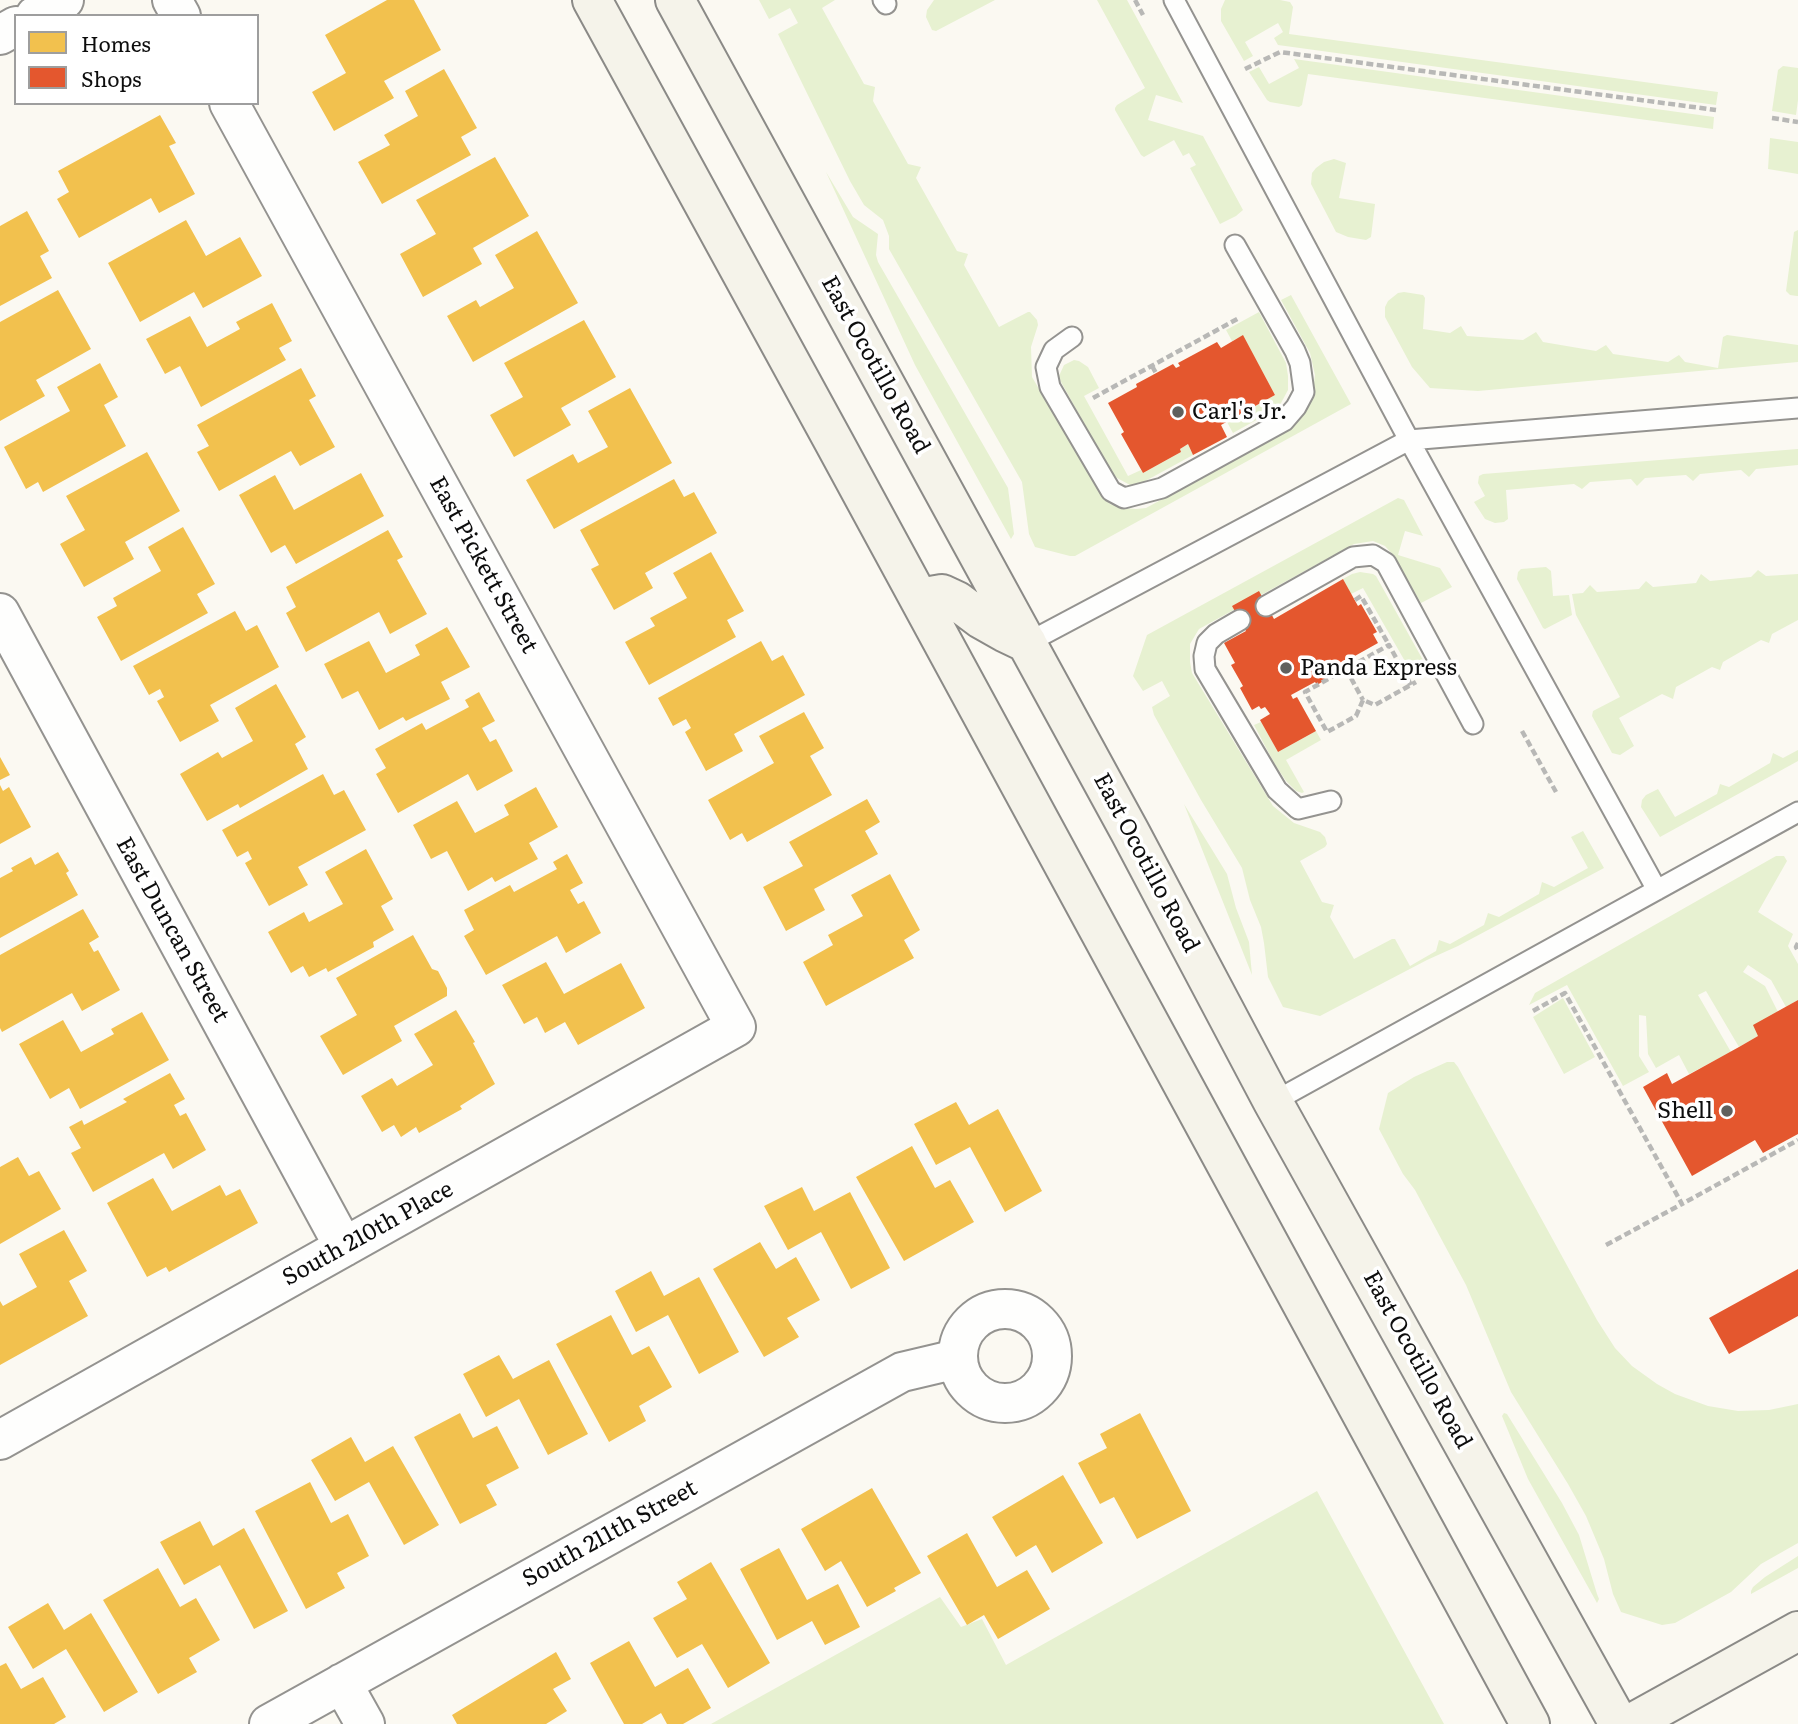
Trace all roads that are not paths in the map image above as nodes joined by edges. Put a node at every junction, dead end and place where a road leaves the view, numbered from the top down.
1 (64, 0) edge
2 (592, 0) edge
3 (675, 0) edge
4 (1174, 0) edge
5 (39, 14) edge
6 (230, 105) edge
7 (1235, 246) dead end
8 (1072, 337) dead end
9 (1798, 408) edge
10 (1409, 440) junction
11 (919, 598) junction
12 (1266, 606) dead end
13 (0, 613) edge
14 (1240, 620) dead end
15 (1027, 643) junction
16 (1473, 724) dead end
17 (1331, 801) dead end
18 (1798, 812) edge
19 (1657, 890) junction
20 (736, 1027) joint
21 (1273, 1102) junction
22 (344, 1247) junction
23 (957, 1359) dead end
24 (0, 1440) edge
25 (1798, 1631) edge
26 (342, 1683) junction
27 (269, 1724) edge
28 (365, 1724) edge
29 (1530, 1724) edge
30 (1619, 1724) edge
31 (1630, 1724) edge

1 - 5 street
2 - 11 main road
3 - 15 main road, East Ocotillo Road
4 - 10 lane
6 - 20 street, East Pickett Street
7 - 8 lane
9 - 10 lane
10 - 15 lane
10 - 19 lane
11 - 15 main road
11 - 29 main road
12 - 16 lane
13 - 22 street, East Duncan Street
14 - 17 lane
15 - 21 main road, East Ocotillo Road
18 - 19 lane
19 - 21 lane
20 - 22 street, South 210th Place
21 - 30 main road, East Ocotillo Road
22 - 24 street, South 210th Place
23 - 26 street, South 211th Street
25 - 31 main road
26 - 27 street, South 211th Street
26 - 28 street

